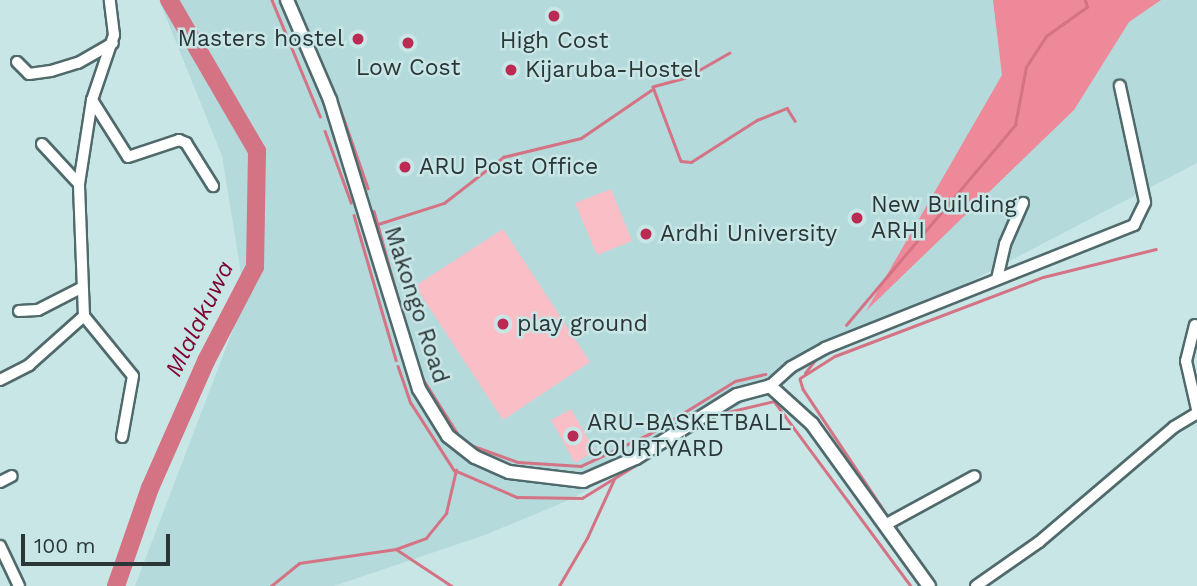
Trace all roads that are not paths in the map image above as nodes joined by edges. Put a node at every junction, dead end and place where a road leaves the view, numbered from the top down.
1 (110, 0) edge
2 (287, 0) edge
3 (113, 43) junction
4 (17, 62) dead end
5 (1120, 86) dead end
6 (92, 100) junction
7 (42, 144) dead end
8 (79, 184) junction
9 (213, 186) dead end
10 (1023, 203) dead end
11 (997, 279) junction
12 (81, 288) junction
13 (19, 311) dead end
14 (84, 316) junction
15 (1195, 325) dead end
16 (0, 380) edge
17 (770, 386) junction
18 (1197, 411) edge
19 (122, 437) dead end
20 (975, 476) dead end
21 (12, 477) dead end
22 (0, 482) edge
23 (885, 525) junction
24 (0, 546) edge
25 (19, 586) edge
26 (929, 586) edge
27 (976, 586) edge

1 - 3 street
2 - 17 street, Makongo Road
3 - 4 street
3 - 6 street
5 - 11 street
6 - 8 street
6 - 9 street
7 - 8 street
8 - 12 street
10 - 11 street
11 - 17 street
12 - 13 street
12 - 14 street
14 - 16 street
14 - 19 street
15 - 18 street
17 - 23 street
18 - 27 street
20 - 23 street
21 - 22 street
23 - 26 street
24 - 25 street

